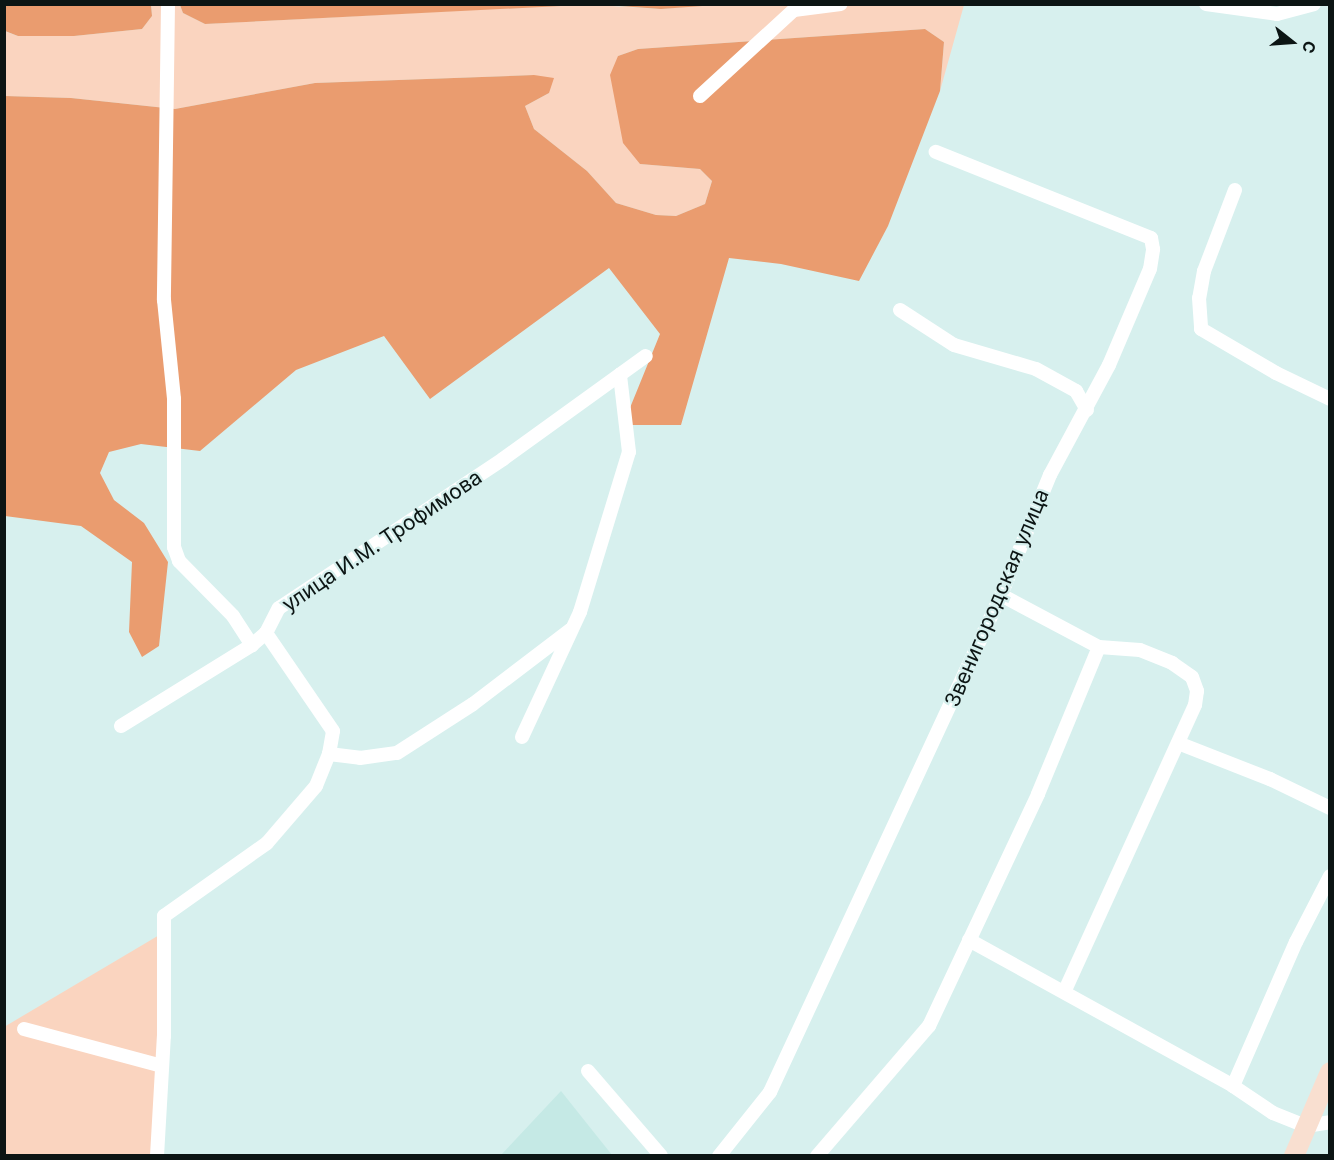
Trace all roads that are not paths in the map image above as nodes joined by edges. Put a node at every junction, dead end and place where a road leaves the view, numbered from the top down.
1 (168, 4) edge
2 (841, 4) edge
3 (1206, 4) edge
4 (1314, 4) edge
5 (700, 96) dead end
6 (936, 152) dead end
7 (1235, 190) dead end
8 (900, 310) dead end
9 (646, 356) dead end
10 (620, 375) junction
11 (1329, 399) edge
12 (1087, 410) junction
13 (1001, 595) junction
14 (572, 629) junction
15 (266, 633) junction
16 (252, 645) junction
17 (1100, 647) junction
18 (121, 726) dead end
19 (522, 737) dead end
20 (1178, 742) junction
21 (328, 754) junction
22 (1329, 808) edge
23 (1329, 876) edge
24 (969, 940) junction
25 (1064, 992) junction
26 (24, 1029) dead end
27 (162, 1066) junction
28 (588, 1071) dead end
29 (1329, 1072) edge
30 (1233, 1086) junction
31 (1329, 1122) edge
32 (1306, 1126) junction
33 (157, 1155) edge
34 (661, 1155) edge
35 (719, 1155) edge
36 (817, 1155) edge
37 (1294, 1155) edge

1 - 16 street
2 - 5 street
3 - 4 street
6 - 12 street, Звенигородская улица
7 - 11 street
8 - 12 street
9 - 10 street, улица И.М. Трофимова
10 - 14 street
10 - 15 street, улица И.М. Трофимова
12 - 13 street, Звенигородская улица
13 - 17 street
13 - 35 street, Звенигородская улица
14 - 19 street
14 - 21 street
15 - 16 street, улица И.М. Трофимова
15 - 21 street
16 - 18 street, улица И.М. Трофимова
17 - 20 street
17 - 24 street
20 - 22 street
20 - 25 street
21 - 27 street
23 - 30 street
24 - 25 street
24 - 36 street
25 - 30 street
26 - 27 street
27 - 33 street
28 - 34 street
29 - 32 street
30 - 32 street
31 - 32 street
32 - 37 street

